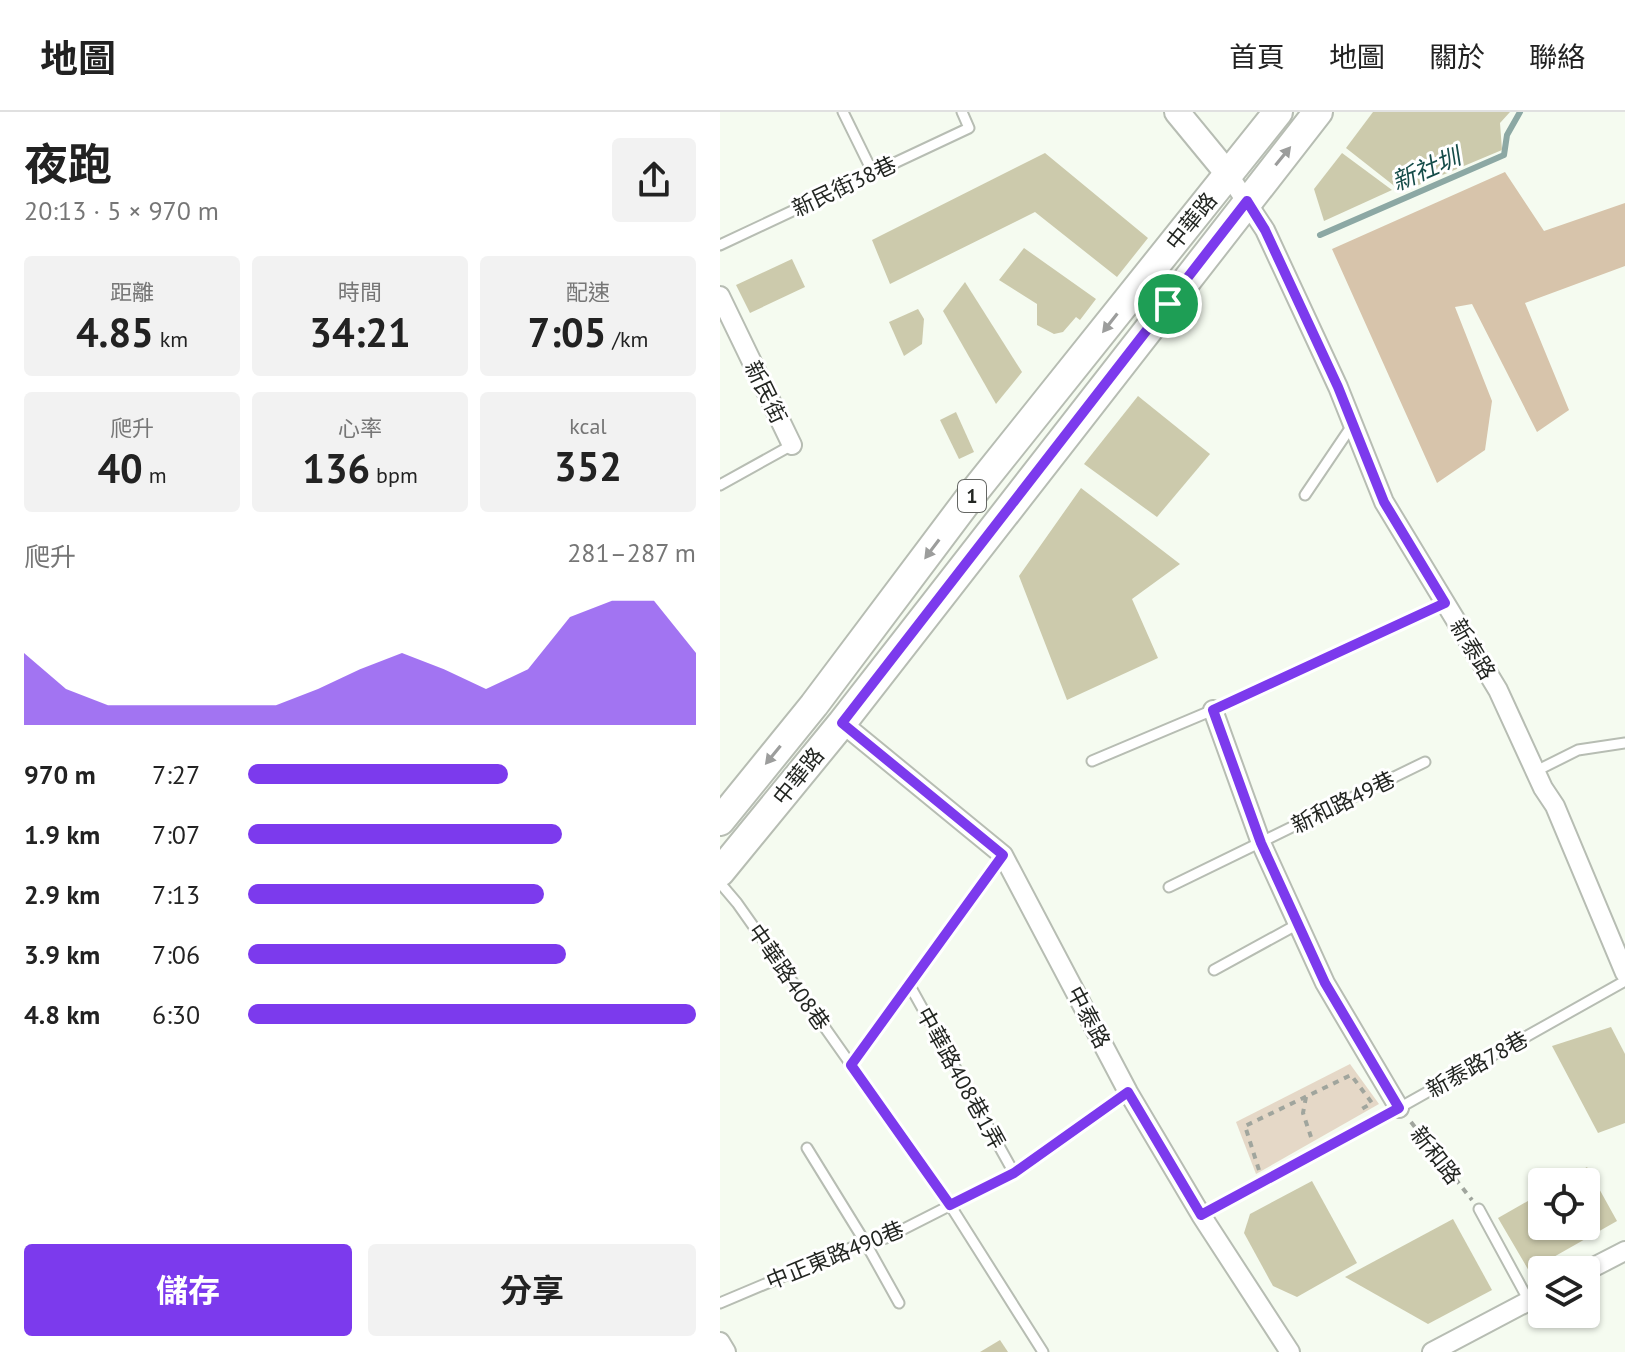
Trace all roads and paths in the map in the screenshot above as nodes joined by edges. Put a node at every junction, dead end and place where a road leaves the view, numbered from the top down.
1 (843, 112) edge
2 (962, 112) edge
3 (1177, 112) edge
4 (1278, 112) edge
5 (1318, 112) edge
6 (873, 173) junction
7 (1228, 174) junction
8 (1247, 201) junction
9 (720, 245) edge
10 (720, 296) edge
11 (1353, 424) junction
12 (792, 445) joint
13 (720, 485) edge
14 (1305, 495) dead end
15 (1445, 603) junction
16 (1213, 710) junction
17 (842, 723) junction
18 (1625, 743) edge
19 (1092, 761) dead end
20 (1425, 762) dead end
21 (1536, 771) junction
22 (720, 821) edge
23 (1261, 843) junction
24 (1003, 855) junction
25 (720, 872) edge
26 (720, 883) edge
27 (1169, 887) dead end
28 (1298, 924) junction
29 (1214, 970) dead end
30 (1625, 973) edge
31 (1625, 981) edge
32 (910, 986) junction
33 (851, 1065) junction
34 (1128, 1092) junction
35 (1306, 1097) junction
36 (1399, 1108) junction
37 (1360, 1110) dead end
38 (1323, 1130) dead end
39 (807, 1148) dead end
40 (1271, 1160) dead end
41 (1014, 1173) junction
42 (950, 1205) junction
43 (1479, 1209) joint
44 (1201, 1215) junction
45 (865, 1242) junction
46 (1625, 1251) edge
47 (1600, 1264) edge
48 (1528, 1287) edge
49 (1528, 1302) edge
50 (720, 1303) edge
51 (899, 1303) dead end
52 (720, 1342) edge
53 (726, 1352) edge
54 (1043, 1352) edge
55 (1290, 1352) edge
56 (1432, 1352) edge

1 - 6 lane
2 - 6 lane, 新民街38巷
3 - 7 street
4 - 7 main road, 中華路 / 1
8 -> 5 main road, 中華路 / 1
6 - 9 lane, 新民街38巷
7 - 8 street, 新泰路
7 -> 22 main road, 中華路 / 1
8 - 11 street, 新泰路
8 - 17 main road, 中華路 / 1
10 - 12 street, 新民街
11 - 14 lane
11 - 15 street, 新泰路
12 - 13 lane
15 - 16 lane
15 - 21 street, 新泰路
16 - 19 lane
16 - 23 street, 新和路
17 - 24 street, 中泰路
17 - 25 main road, 中華路 / 1
18 - 21 lane
20 - 23 lane, 新和路49巷
21 - 30 street, 新泰路
23 - 27 lane, 新和路49巷
23 - 28 street, 新和路
24 - 32 lane
24 - 34 street, 中泰路
26 - 33 lane, 中華路408巷
28 - 29 lane
28 - 36 street, 新和路
31 - 36 lane, 新泰路78巷
32 - 33 lane, 中華路408巷1弄
32 - 41 lane, 中華路408巷1弄
33 - 42 lane, 中華路408巷
34 - 41 lane, 中正東路490巷
34 - 44 street, 中泰路
35 - 37 path
35 - 38 path
35 - 40 path
36 - 43 path, 新和路
36 - 44 lane, 新泰路78巷
39 - 45 lane
41 - 42 lane, 中正東路490巷
42 - 45 lane, 中正東路490巷
42 - 54 lane, 中華路408巷
43 - 48 lane
44 - 55 street, 中泰路
45 - 50 lane, 中正東路490巷
45 - 51 lane
46 - 47 street
49 - 56 street
52 - 53 street

